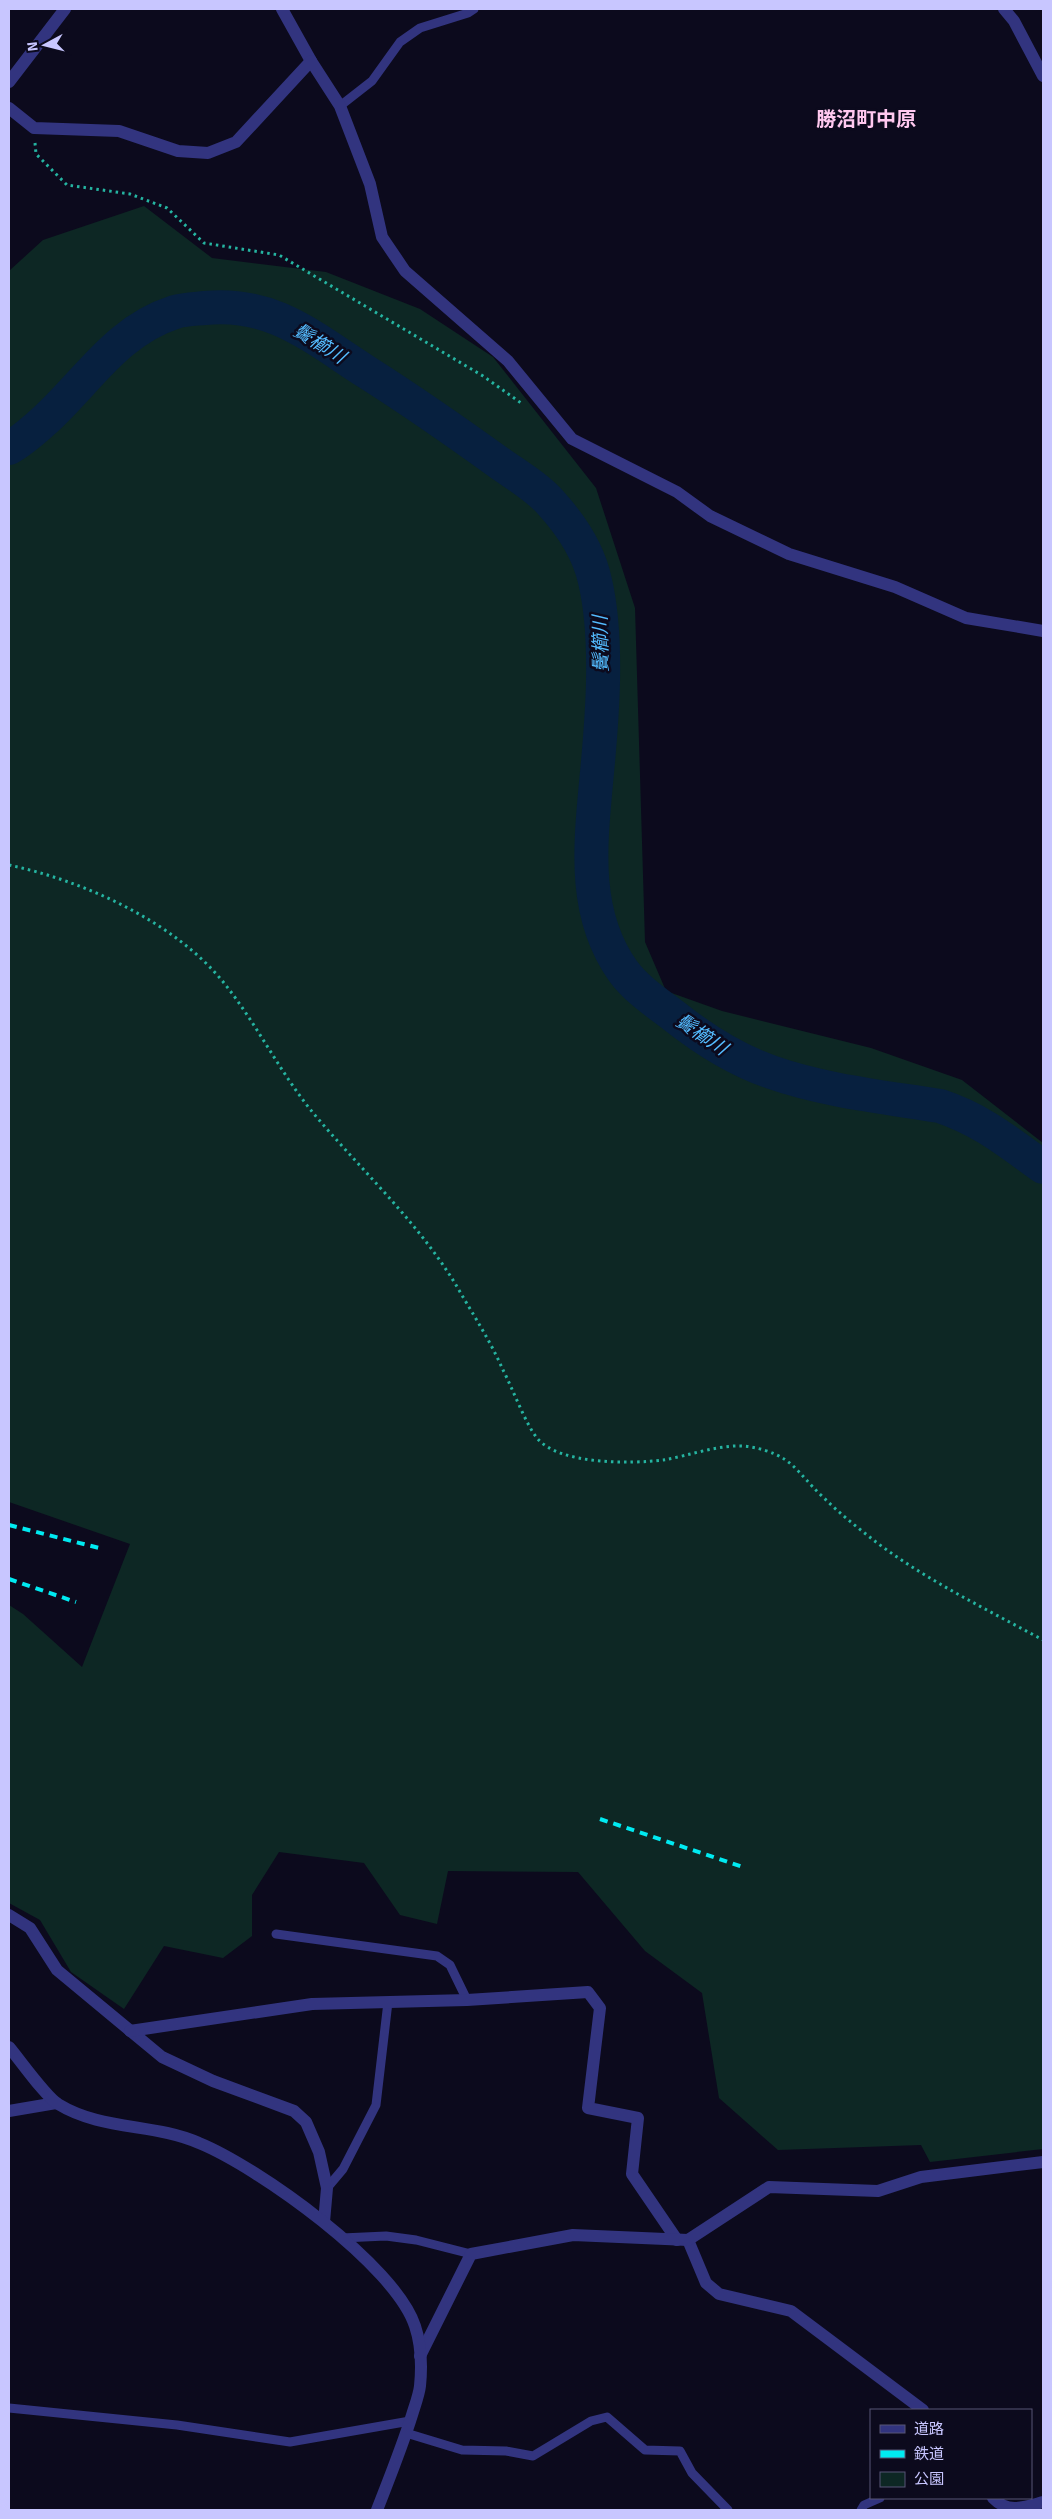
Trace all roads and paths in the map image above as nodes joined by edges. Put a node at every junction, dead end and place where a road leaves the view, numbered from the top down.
1 (65, 9) edge
2 (282, 9) edge
3 (474, 9) edge
4 (1004, 9) edge
5 (311, 61) junction
6 (1043, 76) edge
7 (9, 82) edge
8 (340, 106) junction
9 (9, 108) edge
10 (34, 128) junction
11 (524, 405) dead end
12 (1043, 631) edge
13 (9, 865) edge
14 (1043, 1640) edge
15 (9, 1915) edge
16 (276, 1934) dead end
17 (467, 2000) junction
18 (388, 2002) junction
19 (130, 2031) junction
20 (9, 2047) edge
21 (56, 2103) junction
22 (9, 2111) edge
23 (1043, 2162) edge
24 (327, 2188) junction
25 (324, 2222) junction
26 (342, 2238) junction
27 (683, 2240) junction
28 (471, 2254) junction
29 (420, 2356) junction
30 (9, 2408) edge
31 (922, 2409) edge
32 (408, 2427) junction
33 (878, 2499) edge
34 (994, 2499) edge
35 (1043, 2502) edge
36 (377, 2510) edge
37 (728, 2510) edge
38 (861, 2510) edge

1 - 7 street
2 - 5 street
3 - 8 lane
4 - 6 street
5 - 8 street
5 - 10 street
8 - 12 street
9 - 10 street
10 - 11 path
13 - 14 path
15 - 19 street
16 - 17 lane
17 - 18 street
17 - 27 street
18 - 19 street
18 - 24 lane
19 - 24 street
20 - 21 street
21 - 22 street
21 - 25 street
23 - 27 street
24 - 25 street
25 - 26 street
26 - 28 lane
26 - 29 street
27 - 28 street
27 - 31 street
28 - 29 street
29 - 32 street
30 - 32 lane
32 - 36 street
32 - 37 lane
33 - 38 lane
34 - 35 street

